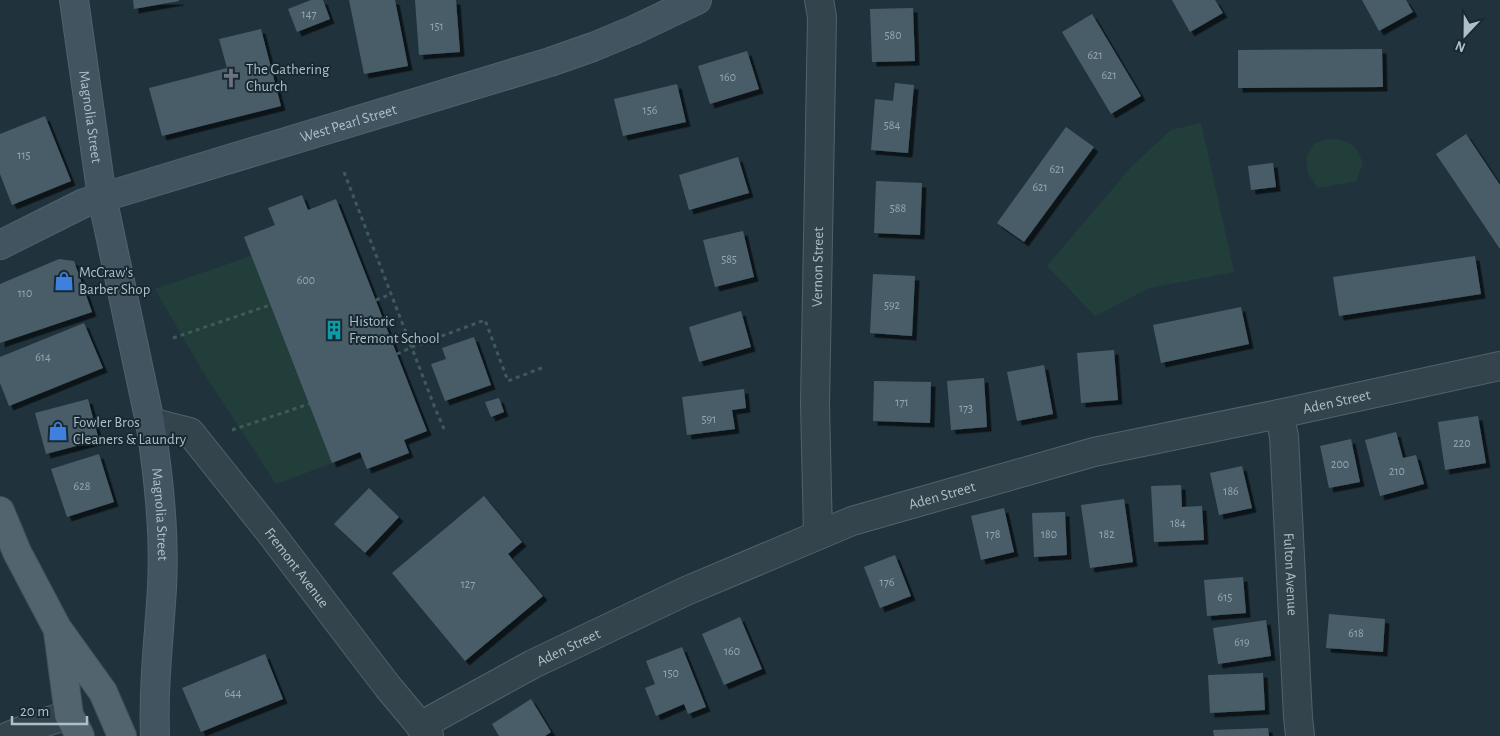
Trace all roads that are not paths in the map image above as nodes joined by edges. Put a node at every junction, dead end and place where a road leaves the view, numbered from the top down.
1 (74, 0) edge
2 (697, 0) edge
3 (819, 0) edge
4 (102, 197) junction
5 (0, 245) edge
6 (1500, 366) edge
7 (1279, 414) junction
8 (150, 422) junction
9 (0, 511) edge
10 (818, 535) junction
11 (57, 628) junction
12 (75, 725) edge
13 (425, 731) edge
14 (10, 736) edge
15 (122, 736) edge
16 (155, 736) edge
17 (1300, 736) edge

1 - 4 street, Magnolia Street
2 - 4 street, West Pearl Street
3 - 10 street, Vernon Street
4 - 5 street, West Pearl Street
4 - 8 street, Magnolia Street
6 - 7 street, Aden Street
7 - 10 street, Aden Street
7 - 17 street, Fulton Avenue
8 - 13 street, Fremont Avenue
8 - 16 street, Magnolia Street
9 - 11 main road
10 - 13 street, Aden Street
11 - 12 main road
11 - 15 main road
12 - 14 street

